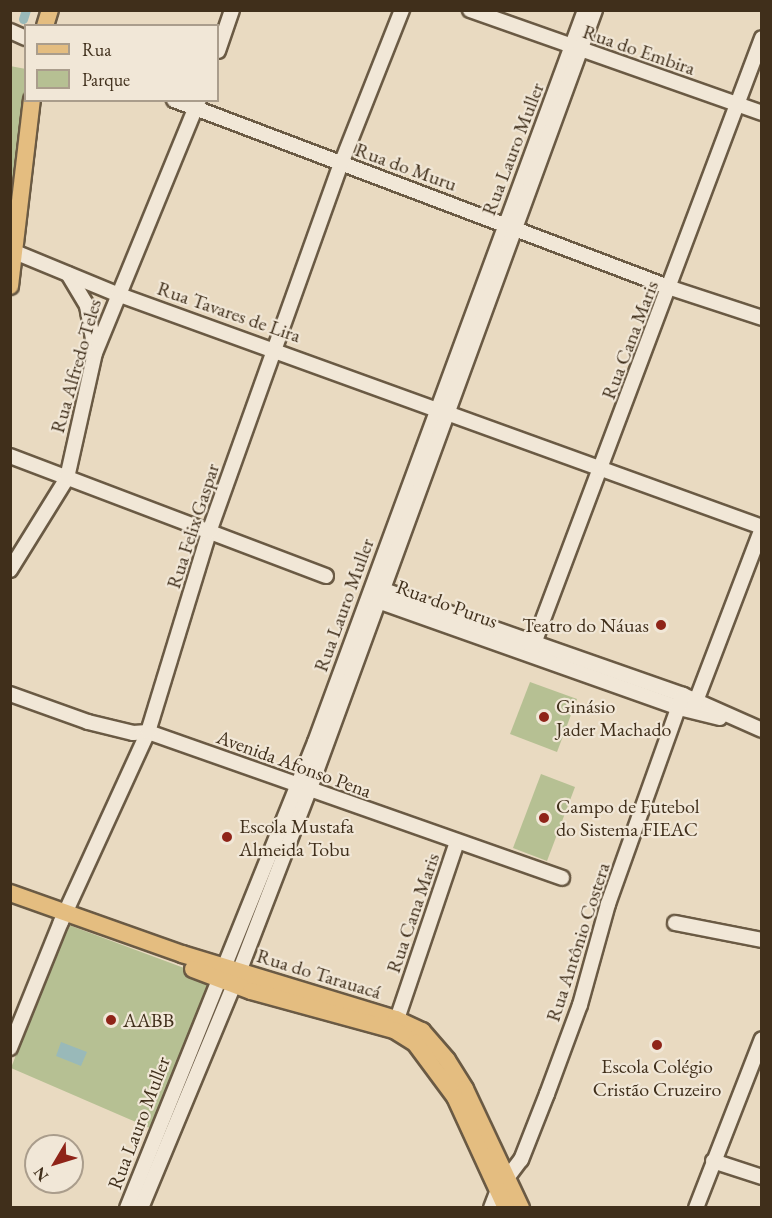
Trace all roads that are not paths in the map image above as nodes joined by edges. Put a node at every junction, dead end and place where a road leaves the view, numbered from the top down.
1 (232, 10) edge
2 (402, 10) edge
3 (470, 10) edge
4 (585, 10) edge
5 (595, 10) edge
6 (10, 31) edge
7 (24, 37) edge
8 (762, 38) edge
9 (219, 48) edge
10 (576, 48) junction
11 (32, 102) edge
12 (737, 104) junction
13 (198, 105) edge
14 (762, 113) edge
15 (341, 164) junction
16 (510, 226) junction
17 (13, 251) edge
18 (65, 270) junction
19 (10, 286) edge
20 (671, 288) junction
21 (117, 294) junction
22 (762, 318) edge
23 (276, 349) junction
24 (95, 352) junction
25 (441, 411) junction
26 (10, 456) edge
27 (601, 468) junction
28 (67, 478) junction
29 (762, 527) edge
30 (208, 532) junction
31 (10, 570) edge
32 (326, 576) dead end
33 (376, 594) junction
34 (532, 648) junction
35 (10, 694) edge
36 (688, 704) junction
37 (756, 728) edge
38 (148, 732) junction
39 (302, 789) junction
40 (458, 842) junction
41 (562, 878) dead end
42 (10, 893) edge
43 (10, 905) edge
44 (63, 917) junction
45 (675, 923) dead end
46 (762, 940) edge
47 (230, 976) junction
48 (395, 1025) junction
49 (762, 1039) edge
50 (10, 1048) edge
51 (713, 1161) junction
52 (762, 1177) edge
53 (512, 1186) edge
54 (506, 1207) edge
55 (128, 1208) edge
56 (141, 1208) edge
57 (491, 1208) edge
58 (696, 1208) edge

1 - 9 street
2 - 15 street, Rua Felix Gaspar
3 - 10 street, Rua do Embira
4 - 10 street, Rua Lauro Muller
5 - 10 street, Rua Lauro Muller
6 - 7 street
8 - 12 street, Rua Cana Maris
10 - 12 street, Rua do Embira
10 - 16 street, Rua Lauro Muller
11 - 17 main road
12 - 14 street, Rua do Embira
12 - 20 street, Rua Cana Maris
13 - 15 street, Rua do Muru
13 - 21 street, Rua Alfredo Teles
15 - 16 street, Rua do Muru
15 - 23 street, Rua Felix Gaspar
16 - 20 street, Rua do Muru
16 - 25 street, Rua Lauro Muller
17 - 18 street, Rua Tavares de Lira
17 - 19 main road
18 - 21 street, Rua Tavares de Lira
18 - 24 street
20 - 22 street, Rua do Muru
20 - 27 street, Rua Cana Maris
21 - 23 street, Rua Tavares de Lira
21 - 24 street, Rua Alfredo Teles
23 - 25 street, Rua Tavares de Lira
23 - 30 street, Rua Felix Gaspar
24 - 28 street, Rua Alfredo Teles
25 - 27 street, Rua Tavares de Lira
25 - 33 street, Rua Lauro Muller
26 - 28 street
27 - 29 street, Rua Tavares de Lira
27 - 34 street, Rua Cana Maris
28 - 30 street
28 - 31 street, Rua Alfredo Teles
29 - 36 street, Rua Antônio Costera
30 - 32 street
30 - 38 street, Rua Felix Gaspar
33 - 34 street, Rua do Purus
33 - 39 street, Rua Lauro Muller
34 - 36 street, Rua do Purus
35 - 38 street, Avenida Afonso Pena
36 - 37 street, Rua do Purus
36 - 53 street, Rua Antônio Costera
38 - 39 street, Avenida Afonso Pena
38 - 44 street, Rua Felix Gaspar
39 - 40 street, Avenida Afonso Pena
39 - 47 street, Rua Lauro Muller
40 - 41 street, Avenida Afonso Pena
40 - 48 street, Rua Cana Maris
42 - 44 main road, Rua do Tarauacá
43 - 44 main road, Rua do Tarauacá
44 - 47 main road, Rua do Tarauacá
44 - 50 street, Rua Felix Gaspar
45 - 46 street
47 - 48 main road, Rua do Tarauacá
47 - 55 street, Rua Lauro Muller
47 - 56 street, Rua Lauro Muller
48 - 53 main road, Rua do Tarauacá
49 - 51 street
51 - 52 street
51 - 58 street
53 - 54 main road, Rua do Tarauacá
53 - 57 street, Rua Antônio Costera

